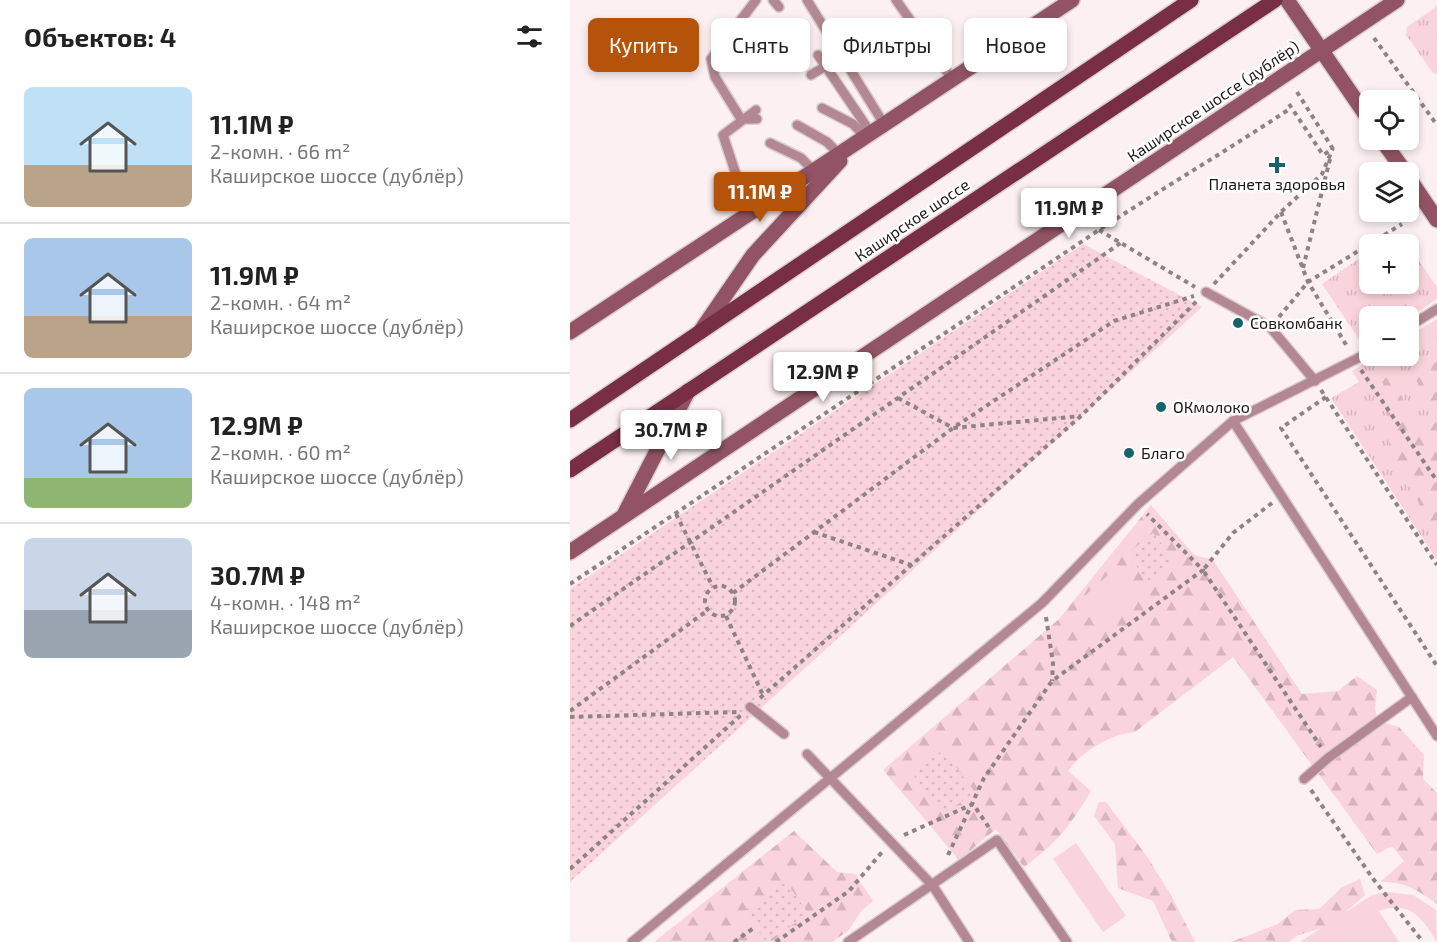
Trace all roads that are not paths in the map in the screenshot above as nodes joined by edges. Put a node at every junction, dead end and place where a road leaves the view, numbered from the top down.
1 (756, 0) edge
2 (807, 0) edge
3 (1072, 0) edge
4 (1191, 0) edge
5 (1275, 0) edge
6 (1287, 0) edge
7 (1397, 0) edge
8 (898, 2) edge
9 (1321, 51) junction
10 (818, 55) dead end
11 (822, 62) edge
12 (822, 67) edge
13 (827, 72) edge
14 (811, 75) dead end
15 (952, 80) junction
16 (1359, 105) edge
17 (822, 108) dead end
18 (756, 114) dead end
19 (741, 119) junction
20 (884, 124) junction
21 (797, 125) dead end
22 (865, 137) junction
23 (770, 143) dead end
24 (839, 154) junction
25 (814, 171) junction
26 (1419, 193) edge
27 (748, 214) junction
28 (1437, 220) edge
29 (1206, 292) road end
30 (1437, 309) edge
31 (1419, 320) edge
32 (570, 332) edge
33 (698, 334) junction
34 (1359, 359) edge
35 (1315, 381) junction
36 (688, 392) junction
37 (570, 420) edge
38 (1233, 422) junction
39 (570, 470) edge
40 (624, 515) junction
41 (570, 552) edge
42 (1412, 698) junction
43 (750, 707) road end
44 (784, 734) dead end
45 (1437, 736) edge
46 (807, 754) dead end
47 (833, 779) junction
48 (1304, 779) road end
49 (933, 886) junction
50 (632, 942) edge
51 (848, 942) edge
52 (969, 942) edge
53 (1067, 942) edge

1 - 19 lane
2 - 20 lane
3 - 15 main road
4 - 33 main road, Каширское шоссе
5 - 36 main road, Каширское шоссе
6 - 9 main road
7 - 9 main road, Каширское шоссе (дублёр)
8 - 15 lane
9 - 16 main road
9 - 40 main road, Каширское шоссе (дублёр)
10 - 11 lane
12 - 14 lane
13 - 22 lane
15 - 20 main road
17 - 22 lane
18 - 19 lane
19 - 27 lane
20 - 22 main road
21 - 24 lane
22 - 24 main road
22 - 33 main road
23 - 25 lane
24 - 25 main road
25 - 27 main road
26 - 28 main road
27 - 32 main road
29 - 35 lane
30 - 31 lane
33 - 37 main road, Каширское шоссе
34 - 35 lane
35 - 38 lane
36 - 39 main road, Каширское шоссе
36 - 40 main road
38 - 42 lane
38 - 47 lane
40 - 41 main road, Каширское шоссе (дублёр)
42 - 45 lane
42 - 48 lane
43 - 44 lane
46 - 47 lane
47 - 49 lane
47 - 50 lane
49 - 51 lane
49 - 52 lane
49 - 53 lane

